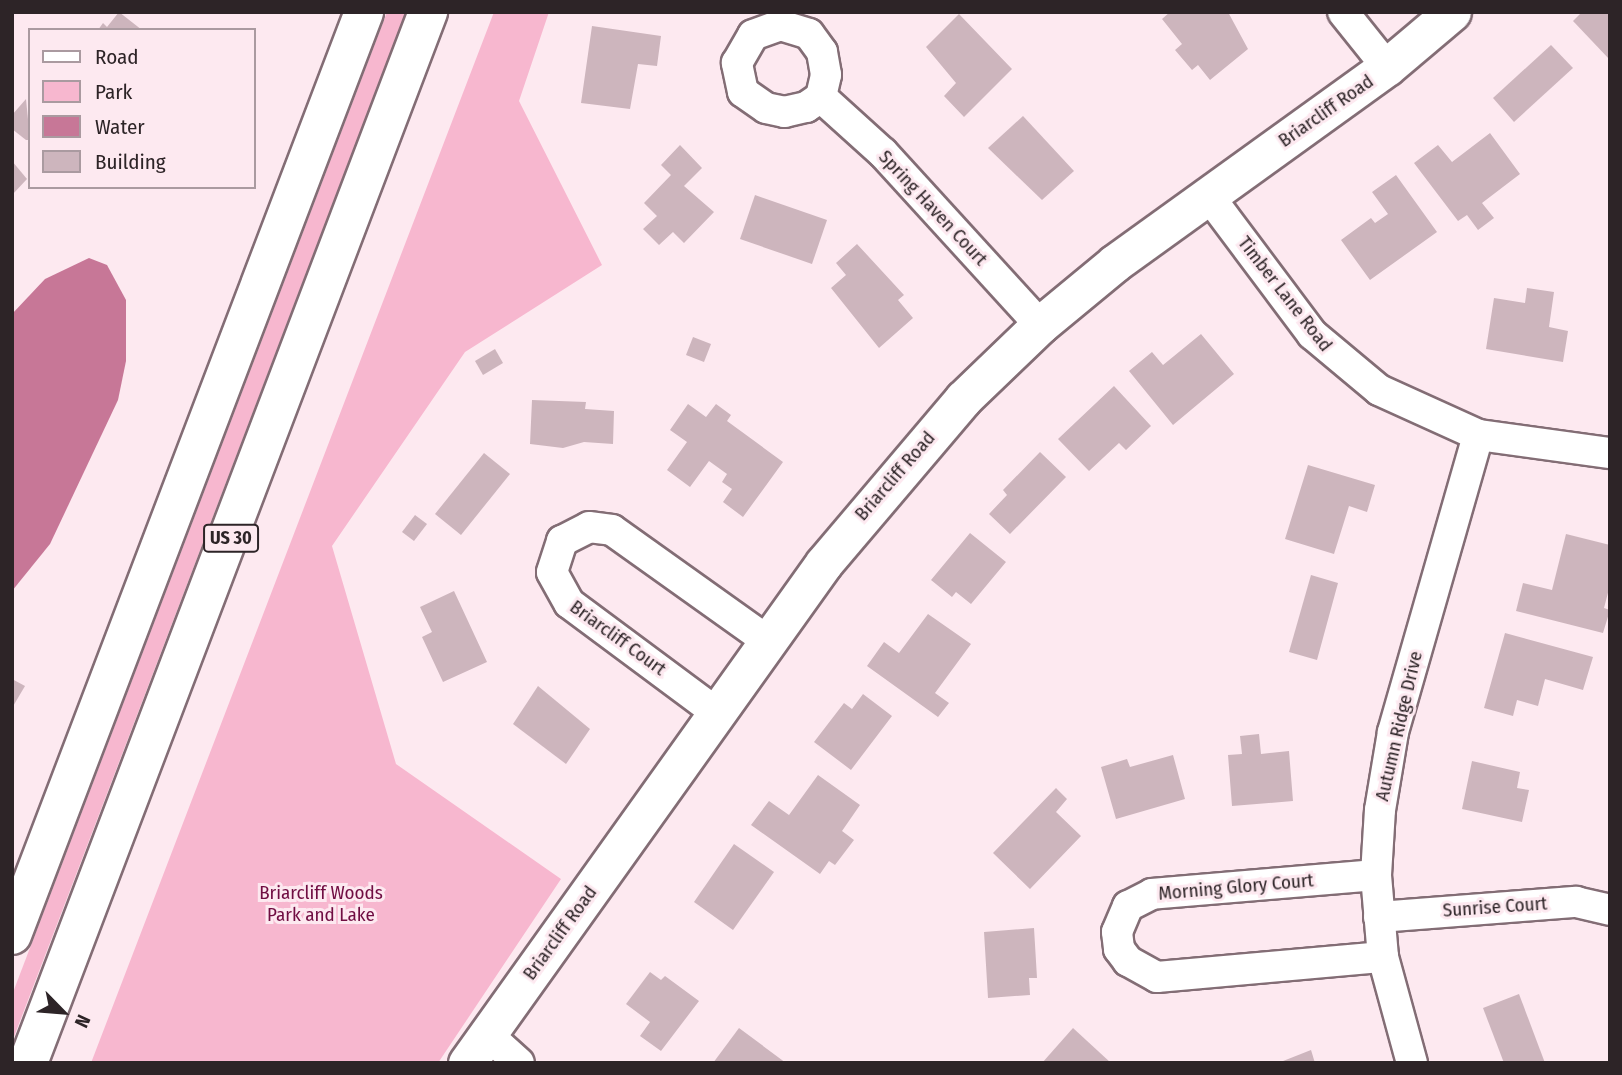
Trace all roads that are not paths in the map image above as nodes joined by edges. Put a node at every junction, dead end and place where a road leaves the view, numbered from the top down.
1 (364, 12) edge
2 (428, 12) edge
3 (1343, 12) edge
4 (1452, 12) edge
5 (1387, 67) junction
6 (821, 97) dead end
7 (1208, 195) junction
8 (1040, 325) junction
9 (1478, 435) junction
10 (1610, 453) edge
11 (769, 642) junction
12 (717, 713) junction
13 (1376, 875) junction
14 (1610, 910) edge
15 (1379, 917) junction
16 (12, 935) edge
17 (1383, 957) junction
18 (477, 1049) edge
19 (28, 1063) edge
20 (519, 1063) edge
21 (1412, 1063) edge

1 - 16 main road
2 - 19 main road, US 30
3 - 5 street
4 - 5 street, Briarcliff Road
5 - 7 street, Briarcliff Road
6 - 8 street, Spring Haven Court
7 - 8 street, Briarcliff Road
7 - 9 street, Timber Lane Road
8 - 11 street, Briarcliff Road
9 - 10 street, Timber Lane Road
9 - 13 street, Autumn Ridge Drive
11 - 12 street, Briarcliff Road
11 - 12 street, Briarcliff Court
12 - 18 street, Briarcliff Road
13 - 15 street, Autumn Ridge Drive
13 - 17 street, Morning Glory Court
14 - 15 street, Sunrise Court
15 - 17 street, Autumn Ridge Drive
17 - 21 street, Autumn Ridge Drive
18 - 20 street

